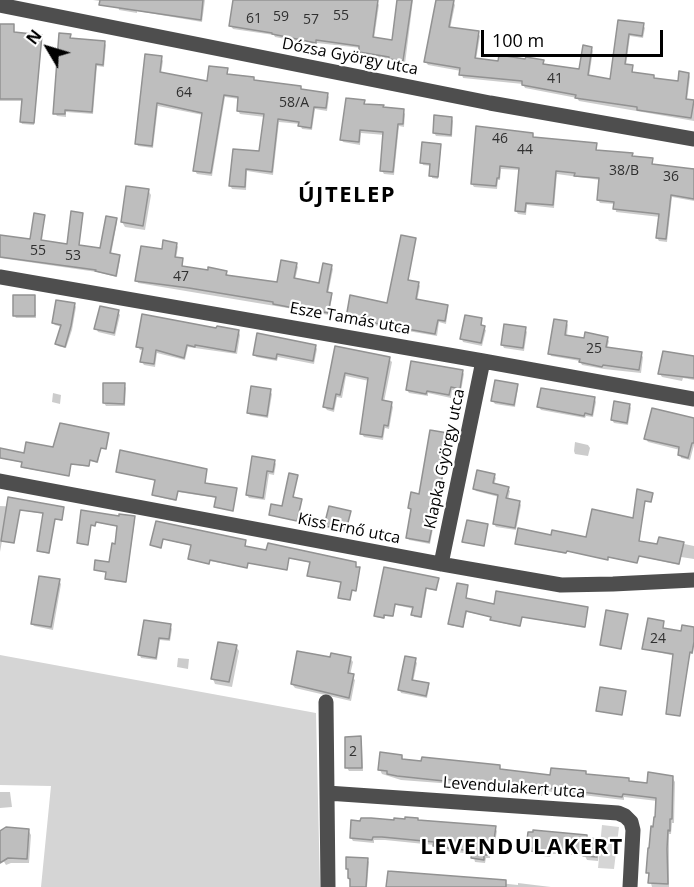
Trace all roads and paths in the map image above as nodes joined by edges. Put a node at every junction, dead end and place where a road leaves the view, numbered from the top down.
1 (0, 5) edge
2 (694, 139) edge
3 (0, 277) edge
4 (483, 361) junction
5 (694, 399) edge
6 (0, 481) edge
7 (441, 564) junction
8 (694, 580) edge
9 (326, 702) dead end
10 (327, 793) junction
11 (328, 887) edge
12 (630, 887) edge

1 - 2 street, Dózsa György utca
3 - 4 street, Esze Tamás utca
4 - 5 street, Esze Tamás utca
4 - 7 street, Klapka György utca
6 - 7 street, Kiss Ernő utca
7 - 8 street, Kiss Ernő utca
9 - 10 street
10 - 11 street
10 - 12 street, Levendulakert utca

